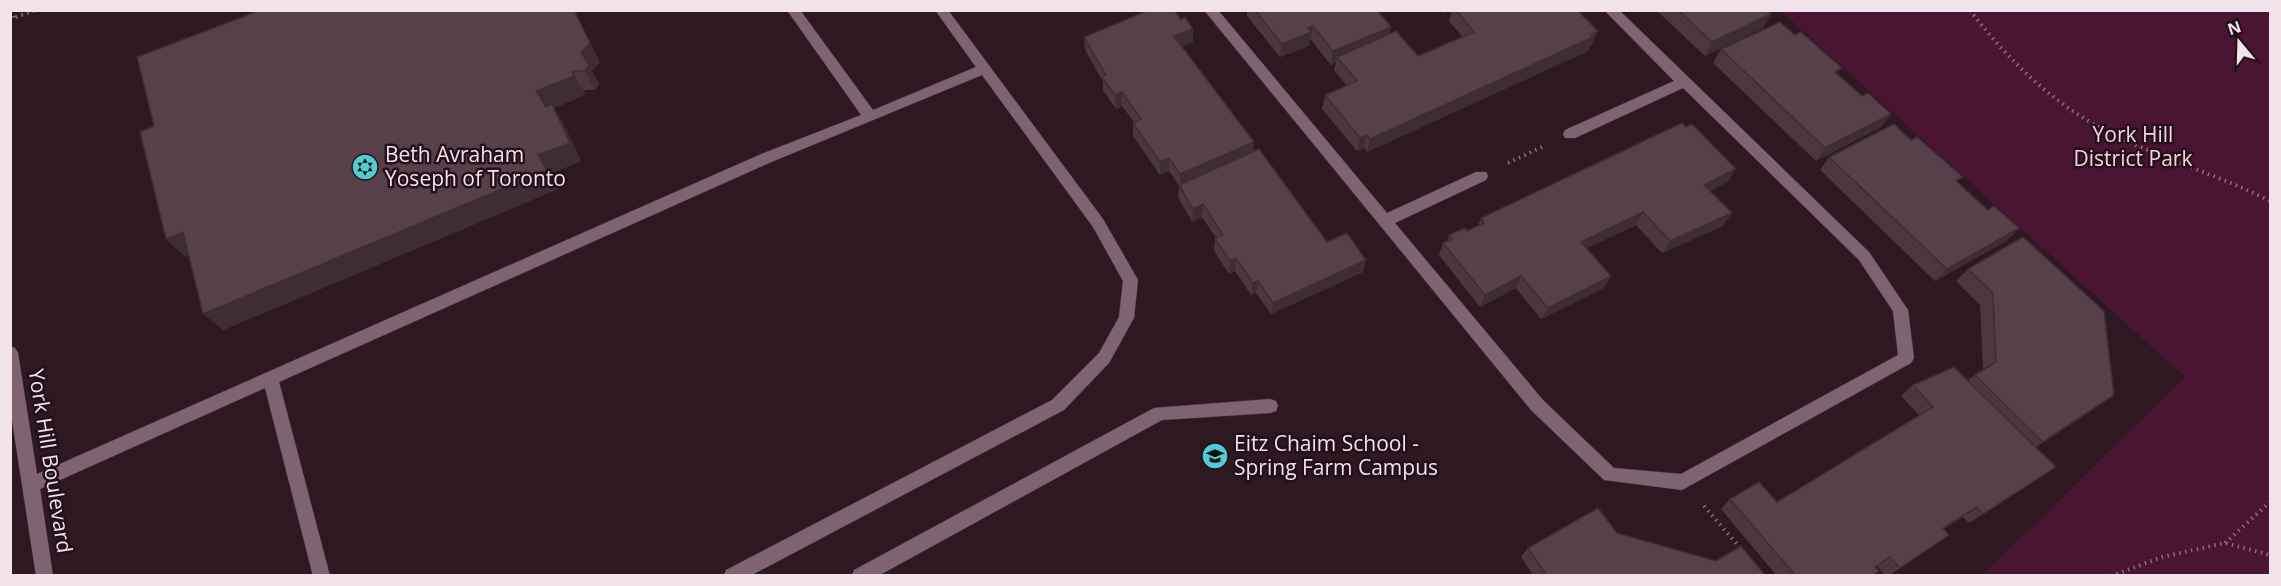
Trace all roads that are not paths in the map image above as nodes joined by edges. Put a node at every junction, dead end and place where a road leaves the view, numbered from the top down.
1 (794, 10) edge
2 (941, 10) edge
3 (1210, 10) edge
4 (1610, 10) edge
5 (984, 69) junction
6 (1684, 81) junction
7 (870, 117) junction
8 (1570, 134) road end
9 (1481, 176) road end
10 (1384, 221) junction
11 (10, 353) edge
12 (270, 378) junction
13 (1270, 406) dead end
14 (30, 485) junction
15 (45, 576) edge
16 (322, 576) edge
17 (732, 576) edge
18 (860, 576) edge

1 - 7 street
2 - 5 street
3 - 10 street
4 - 6 street
5 - 7 street
5 - 17 street
6 - 8 street
6 - 10 street
7 - 12 street
9 - 10 street
11 - 14 street, York Hill Boulevard
12 - 14 street
12 - 16 street
13 - 18 street
14 - 15 street, York Hill Boulevard

